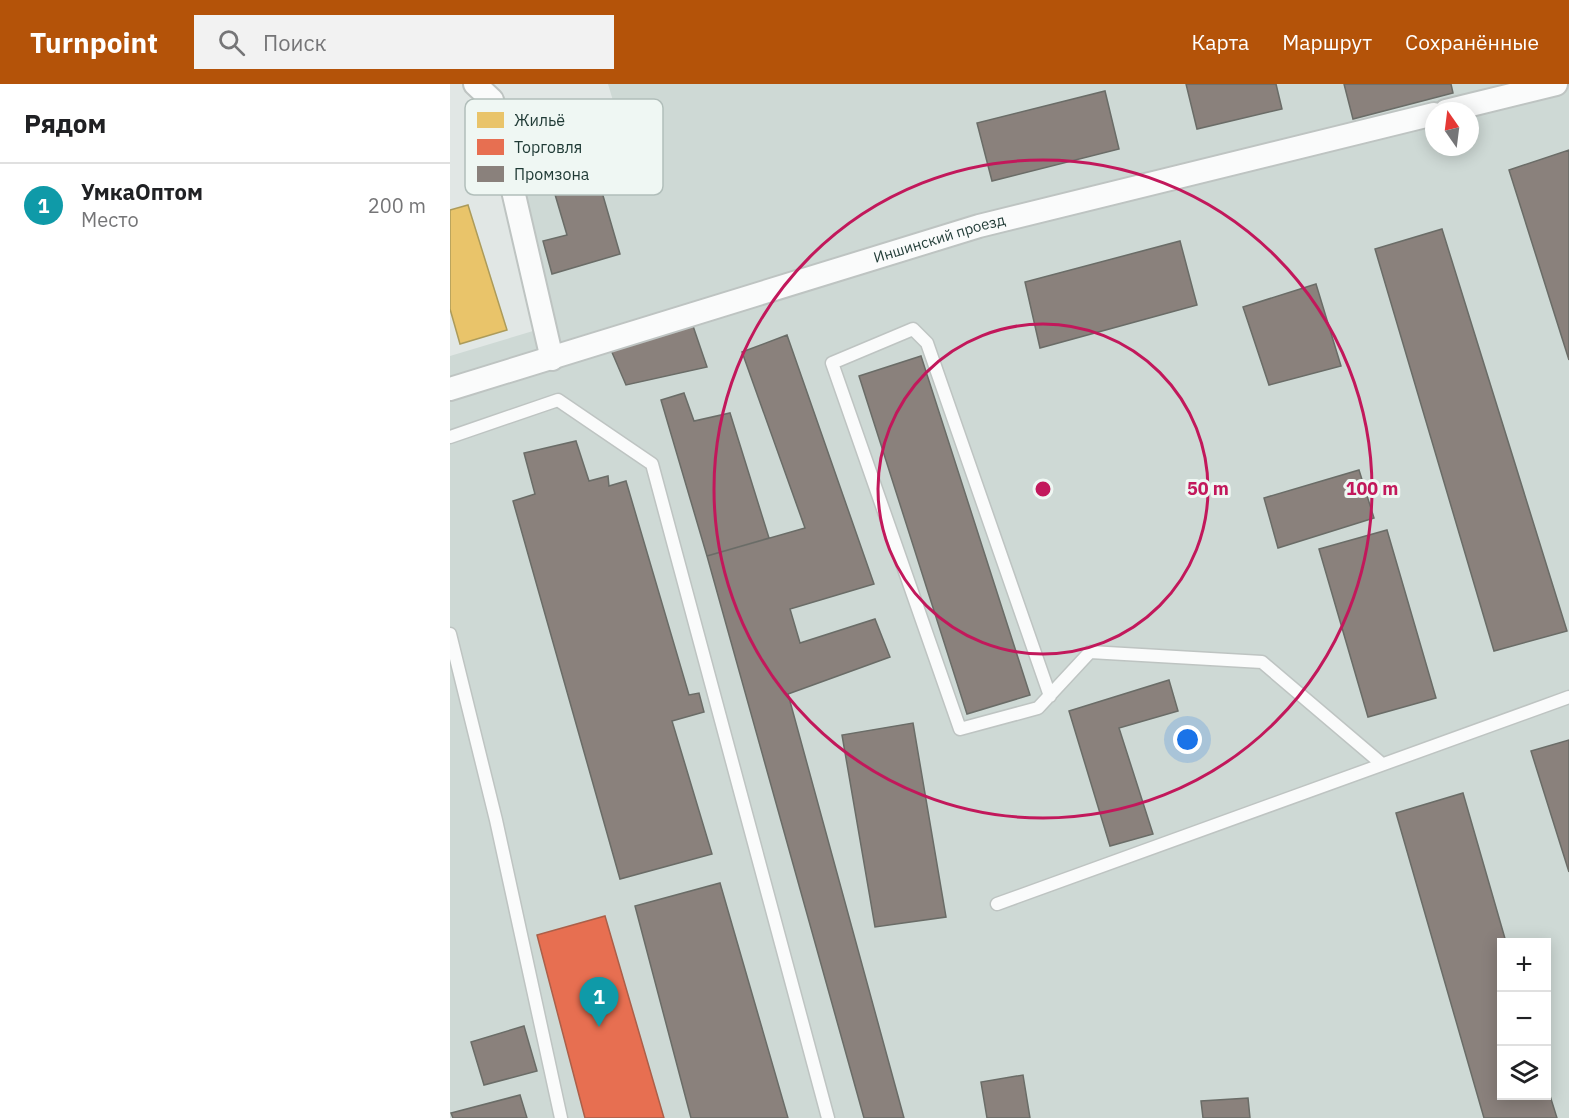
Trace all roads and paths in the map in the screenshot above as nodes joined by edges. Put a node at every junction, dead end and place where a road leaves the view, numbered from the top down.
1 (475, 84) edge
2 (1556, 84) edge
3 (491, 99) edge
4 (1479, 103) edge
5 (1425, 116) edge
6 (514, 195) edge
7 (552, 359) junction
8 (450, 389) edge
9 (450, 437) edge
10 (450, 634) edge
11 (1050, 696) junction
12 (1569, 697) edge
13 (1382, 764) junction
14 (997, 904) dead end
15 (561, 1118) edge
16 (828, 1118) edge

1 - 3 street
2 - 4 street
5 - 7 street, Иншинский проезд
6 - 7 street
7 - 8 street, Иншинский проезд
9 - 16 lane
10 - 15 lane
11 - 11 lane
11 - 13 lane
12 - 13 lane
13 - 14 lane

